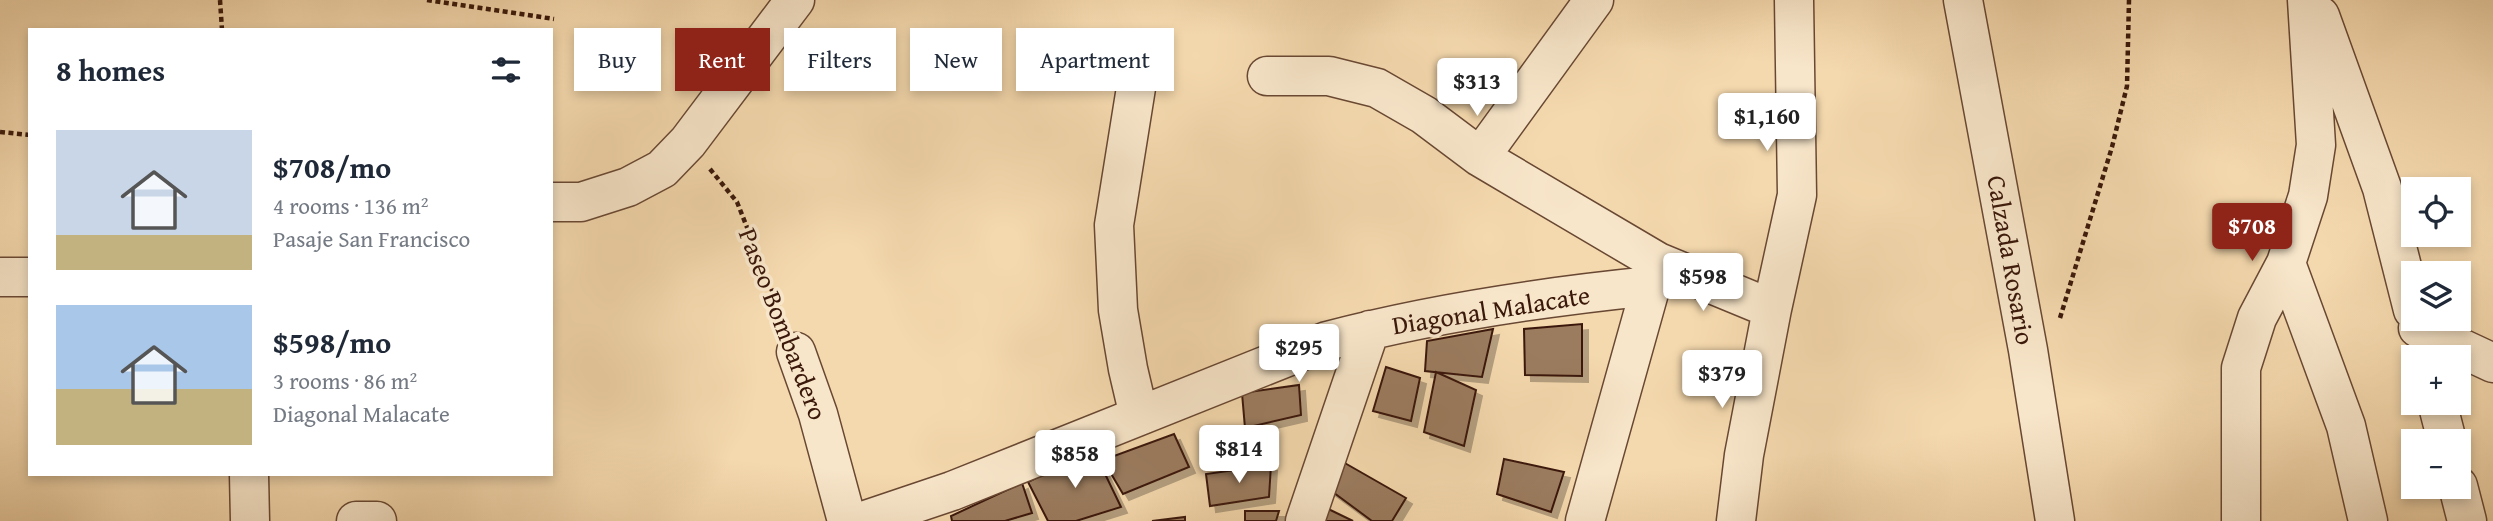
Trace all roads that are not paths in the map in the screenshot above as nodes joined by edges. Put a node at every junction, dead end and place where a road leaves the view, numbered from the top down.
1 (795, 0) edge
2 (1594, 0) edge
3 (1794, 0) edge
4 (1963, 0) edge
5 (2307, 0) edge
6 (2314, 0) edge
7 (1267, 76) dead end
8 (1135, 91) edge
9 (1480, 157) junction
10 (561, 197) edge
11 (2401, 262) edge
12 (2286, 263) junction
13 (1654, 274) junction
14 (28, 277) edge
15 (0, 278) edge
16 (1772, 310) junction
17 (1370, 330) junction
18 (2424, 331) edge
19 (796, 352) road end
20 (2493, 363) edge
21 (1139, 416) junction
22 (249, 476) edge
23 (2461, 499) edge
24 (250, 521) edge
25 (356, 521) edge
26 (377, 521) edge
27 (847, 521) edge
28 (863, 521) edge
29 (1305, 521) edge
30 (1585, 521) edge
31 (1735, 521) edge
32 (2054, 521) edge
33 (2241, 521) edge
34 (2368, 521) edge
35 (2467, 521) edge

1 - 10 street
2 - 9 street
3 - 16 street
4 - 32 street, Calzada Rosario
5 - 12 street
6 - 11 street
7 - 9 street
8 - 21 street
9 - 13 street
12 - 33 street
12 - 34 street
13 - 16 street, Diagonal Malacate
13 - 17 street, Diagonal Malacate
13 - 30 street
14 - 15 street
16 - 31 street
17 - 21 street, Diagonal Malacate
17 - 29 street
18 - 20 street
19 - 27 street, Paseo Bombardero
21 - 28 street, Diagonal Malacate
22 - 24 street
23 - 35 street
25 - 26 street

